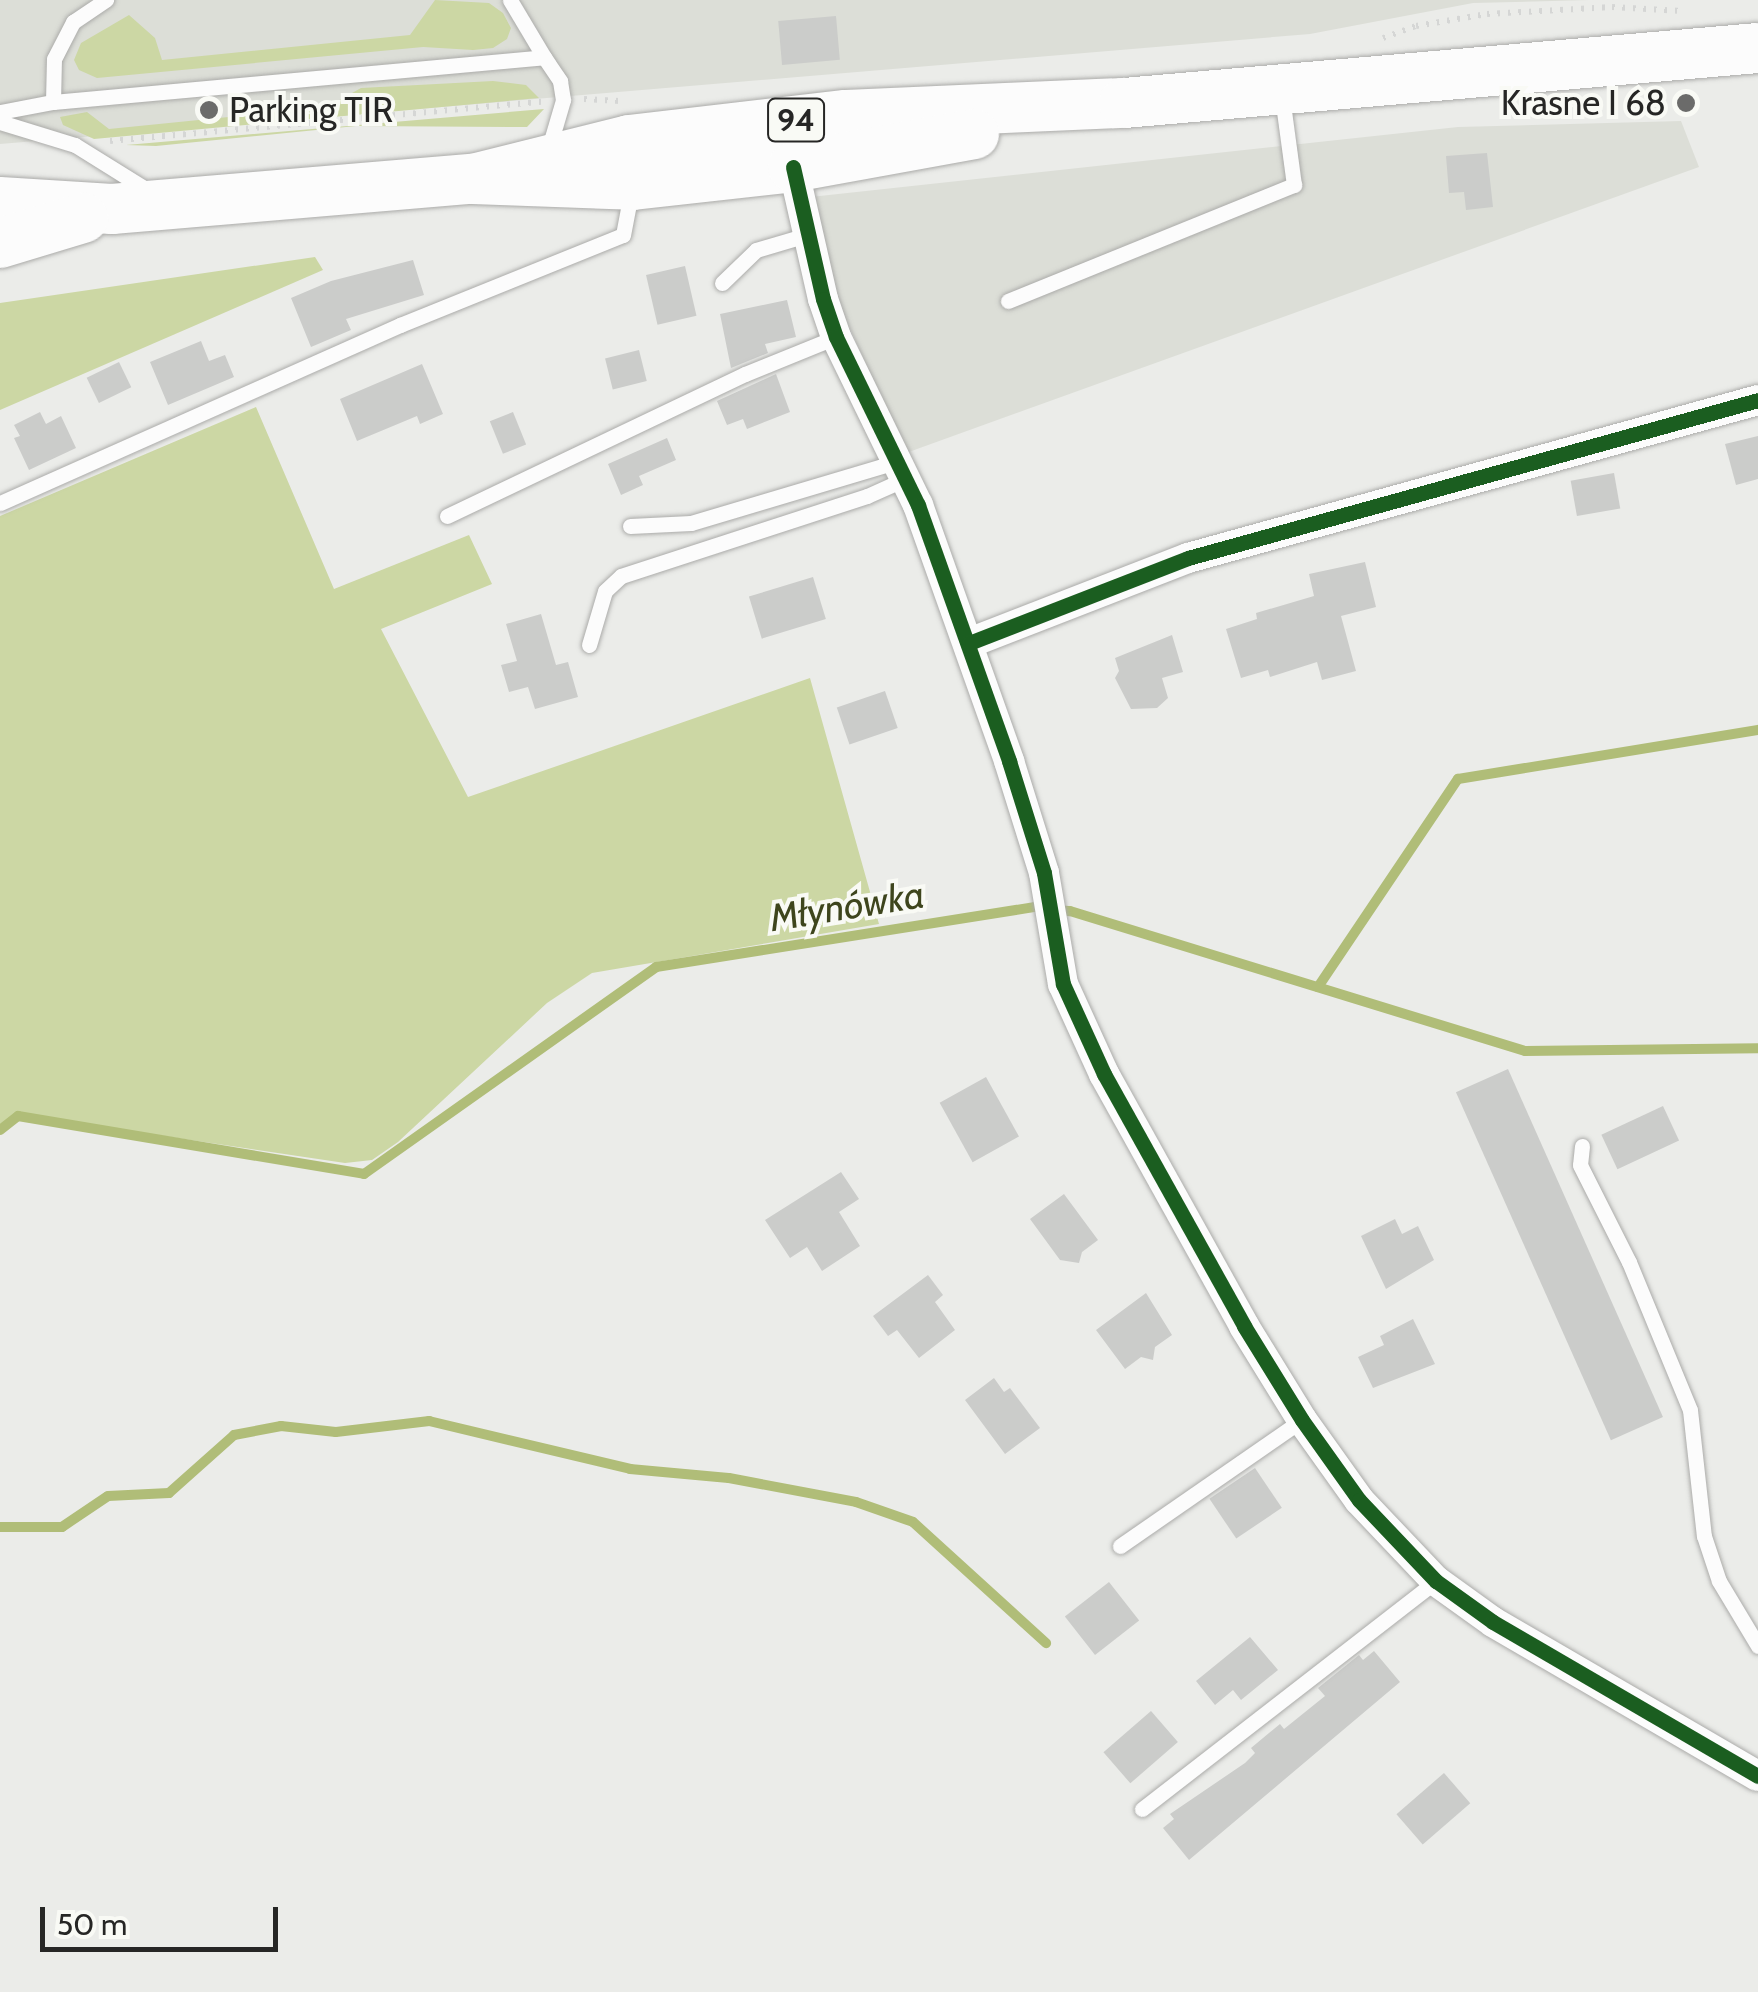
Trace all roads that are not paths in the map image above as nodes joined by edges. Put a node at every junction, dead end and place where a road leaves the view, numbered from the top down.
1 (106, 0) edge
2 (510, 0) edge
3 (1758, 48) edge
4 (544, 57) junction
5 (1282, 92) junction
6 (53, 102) junction
7 (1124, 103) junction
8 (0, 112) edge
9 (0, 122) edge
10 (794, 168) junction
11 (538, 172) junction
12 (633, 186) junction
13 (0, 202) edge
14 (172, 206) junction
15 (112, 209) junction
16 (810, 234) junction
17 (0, 243) edge
18 (722, 283) dead end
19 (1008, 301) dead end
20 (836, 337) junction
21 (1758, 400) edge
22 (900, 470) junction
23 (0, 504) edge
24 (447, 516) dead end
25 (630, 526) dead end
26 (969, 643) junction
27 (589, 645) dead end
28 (1582, 1146) dead end
29 (1302, 1420) junction
30 (1120, 1546) dead end
31 (1436, 1581) junction
32 (1758, 1646) edge
33 (1758, 1776) edge
34 (1142, 1810) dead end

1 - 6 lane
2 - 4 lane
3 - 5 main road, 94
4 - 6 lane
4 - 11 lane
5 - 7 main road, 94
5 - 19 lane
6 - 8 lane
7 - 10 main road, 94
7 - 11 main road, 94
9 - 14 lane
10 - 12 main road, 94
10 - 16 street
11 - 12 main road, 94
11 - 14 main road, 94
12 - 23 lane
13 - 15 main road, 94
14 - 15 main road, 94
15 - 17 main road, 94
16 - 18 lane
16 - 20 street
20 - 22 street
20 - 24 lane
21 - 26 street
22 - 25 lane
22 - 26 street
22 - 27 lane
26 - 29 street
28 - 32 lane
29 - 30 lane
29 - 31 street
31 - 33 street
31 - 34 lane

